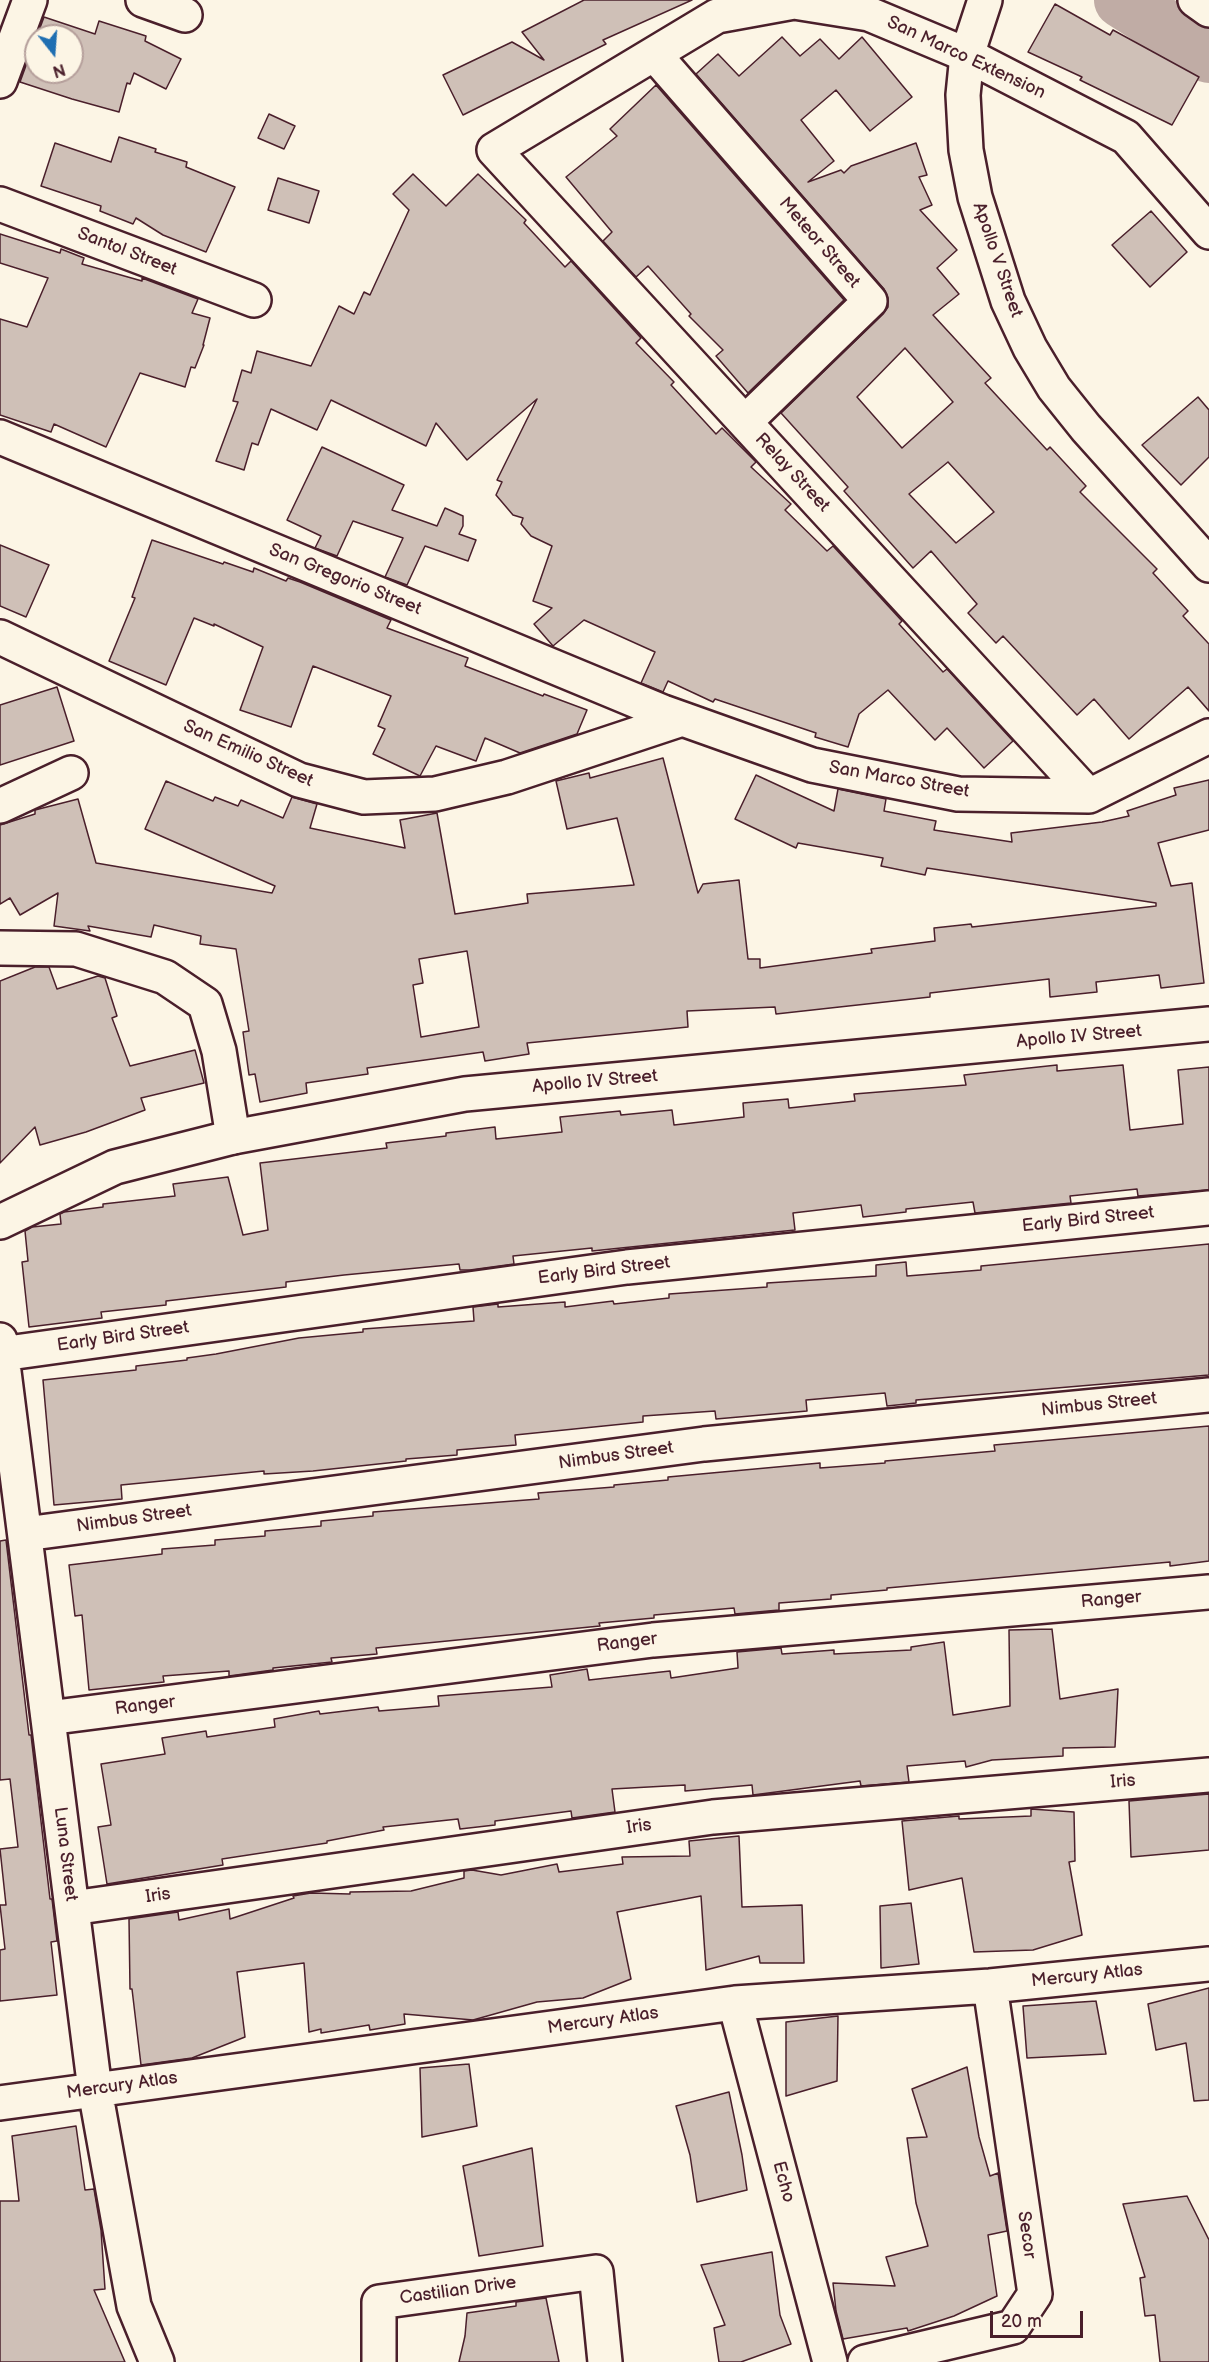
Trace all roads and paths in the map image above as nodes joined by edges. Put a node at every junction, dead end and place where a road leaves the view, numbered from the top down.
1 (30, 0) edge
2 (143, 0) edge
3 (986, 0) edge
4 (1195, 0) edge
5 (1209, 10) edge
6 (185, 15) dead end
7 (654, 54) junction
8 (967, 55) junction
9 (0, 81) edge
10 (494, 150) joint
11 (0, 204) edge
12 (1209, 232) edge
13 (255, 300) dead end
14 (745, 422) junction
15 (0, 437) edge
16 (1209, 565) edge
17 (0, 637) edge
18 (686, 721) junction
19 (1209, 736) edge
20 (71, 773) dead end
21 (1089, 796) junction
22 (0, 806) edge
23 (0, 948) edge
24 (1209, 1024) edge
25 (233, 1137) junction
26 (1209, 1208) edge
27 (0, 1222) edge
28 (1, 1347) edge
29 (1209, 1395) edge
30 (25, 1534) junction
31 (1209, 1592) edge
32 (48, 1718) junction
33 (1209, 1774) edge
34 (72, 1908) junction
35 (1209, 1964) edge
36 (990, 1986) junction
37 (735, 2003) junction
38 (95, 2090) junction
39 (0, 2103) edge
40 (156, 2362) edge
41 (379, 2362) edge
42 (605, 2362) edge
43 (830, 2362) edge
44 (865, 2362) edge

1 - 9 street
2 - 6 street
3 - 8 street, Apollo V Street
4 - 5 street
7 - 8 street, San Marco Extension
7 - 10 street, San Marco Extension
7 - 14 street, Meteor Street
8 - 12 street, San Marco Extension
8 - 16 street, Apollo V Street
10 - 14 street, Relay Street
11 - 13 street, Santol Street
14 - 21 street, Relay Street
15 - 18 street, San Gregorio Street
17 - 18 street, San Emilio Street
18 - 21 street, San Marco Street
19 - 21 street, San Marco Street
20 - 22 street
23 - 25 street
24 - 25 street, Apollo IV Street
25 - 27 street, Apollo IV Street
26 - 28 street, Early Bird Street
28 - 30 street, Luna Street
29 - 30 street, Nimbus Street
30 - 32 street, Luna Street
31 - 32 street, Ranger
32 - 34 street, Luna Street
33 - 34 street, Iris
34 - 38 street, Luna Street
35 - 36 street, Mercury Atlas
36 - 37 street, Mercury Atlas
36 - 44 street, Secor
37 - 38 street, Mercury Atlas
37 - 43 street, Echo
38 - 39 street, Mercury Atlas
38 - 40 street, Luna Street
41 - 42 street, Castilian Drive

